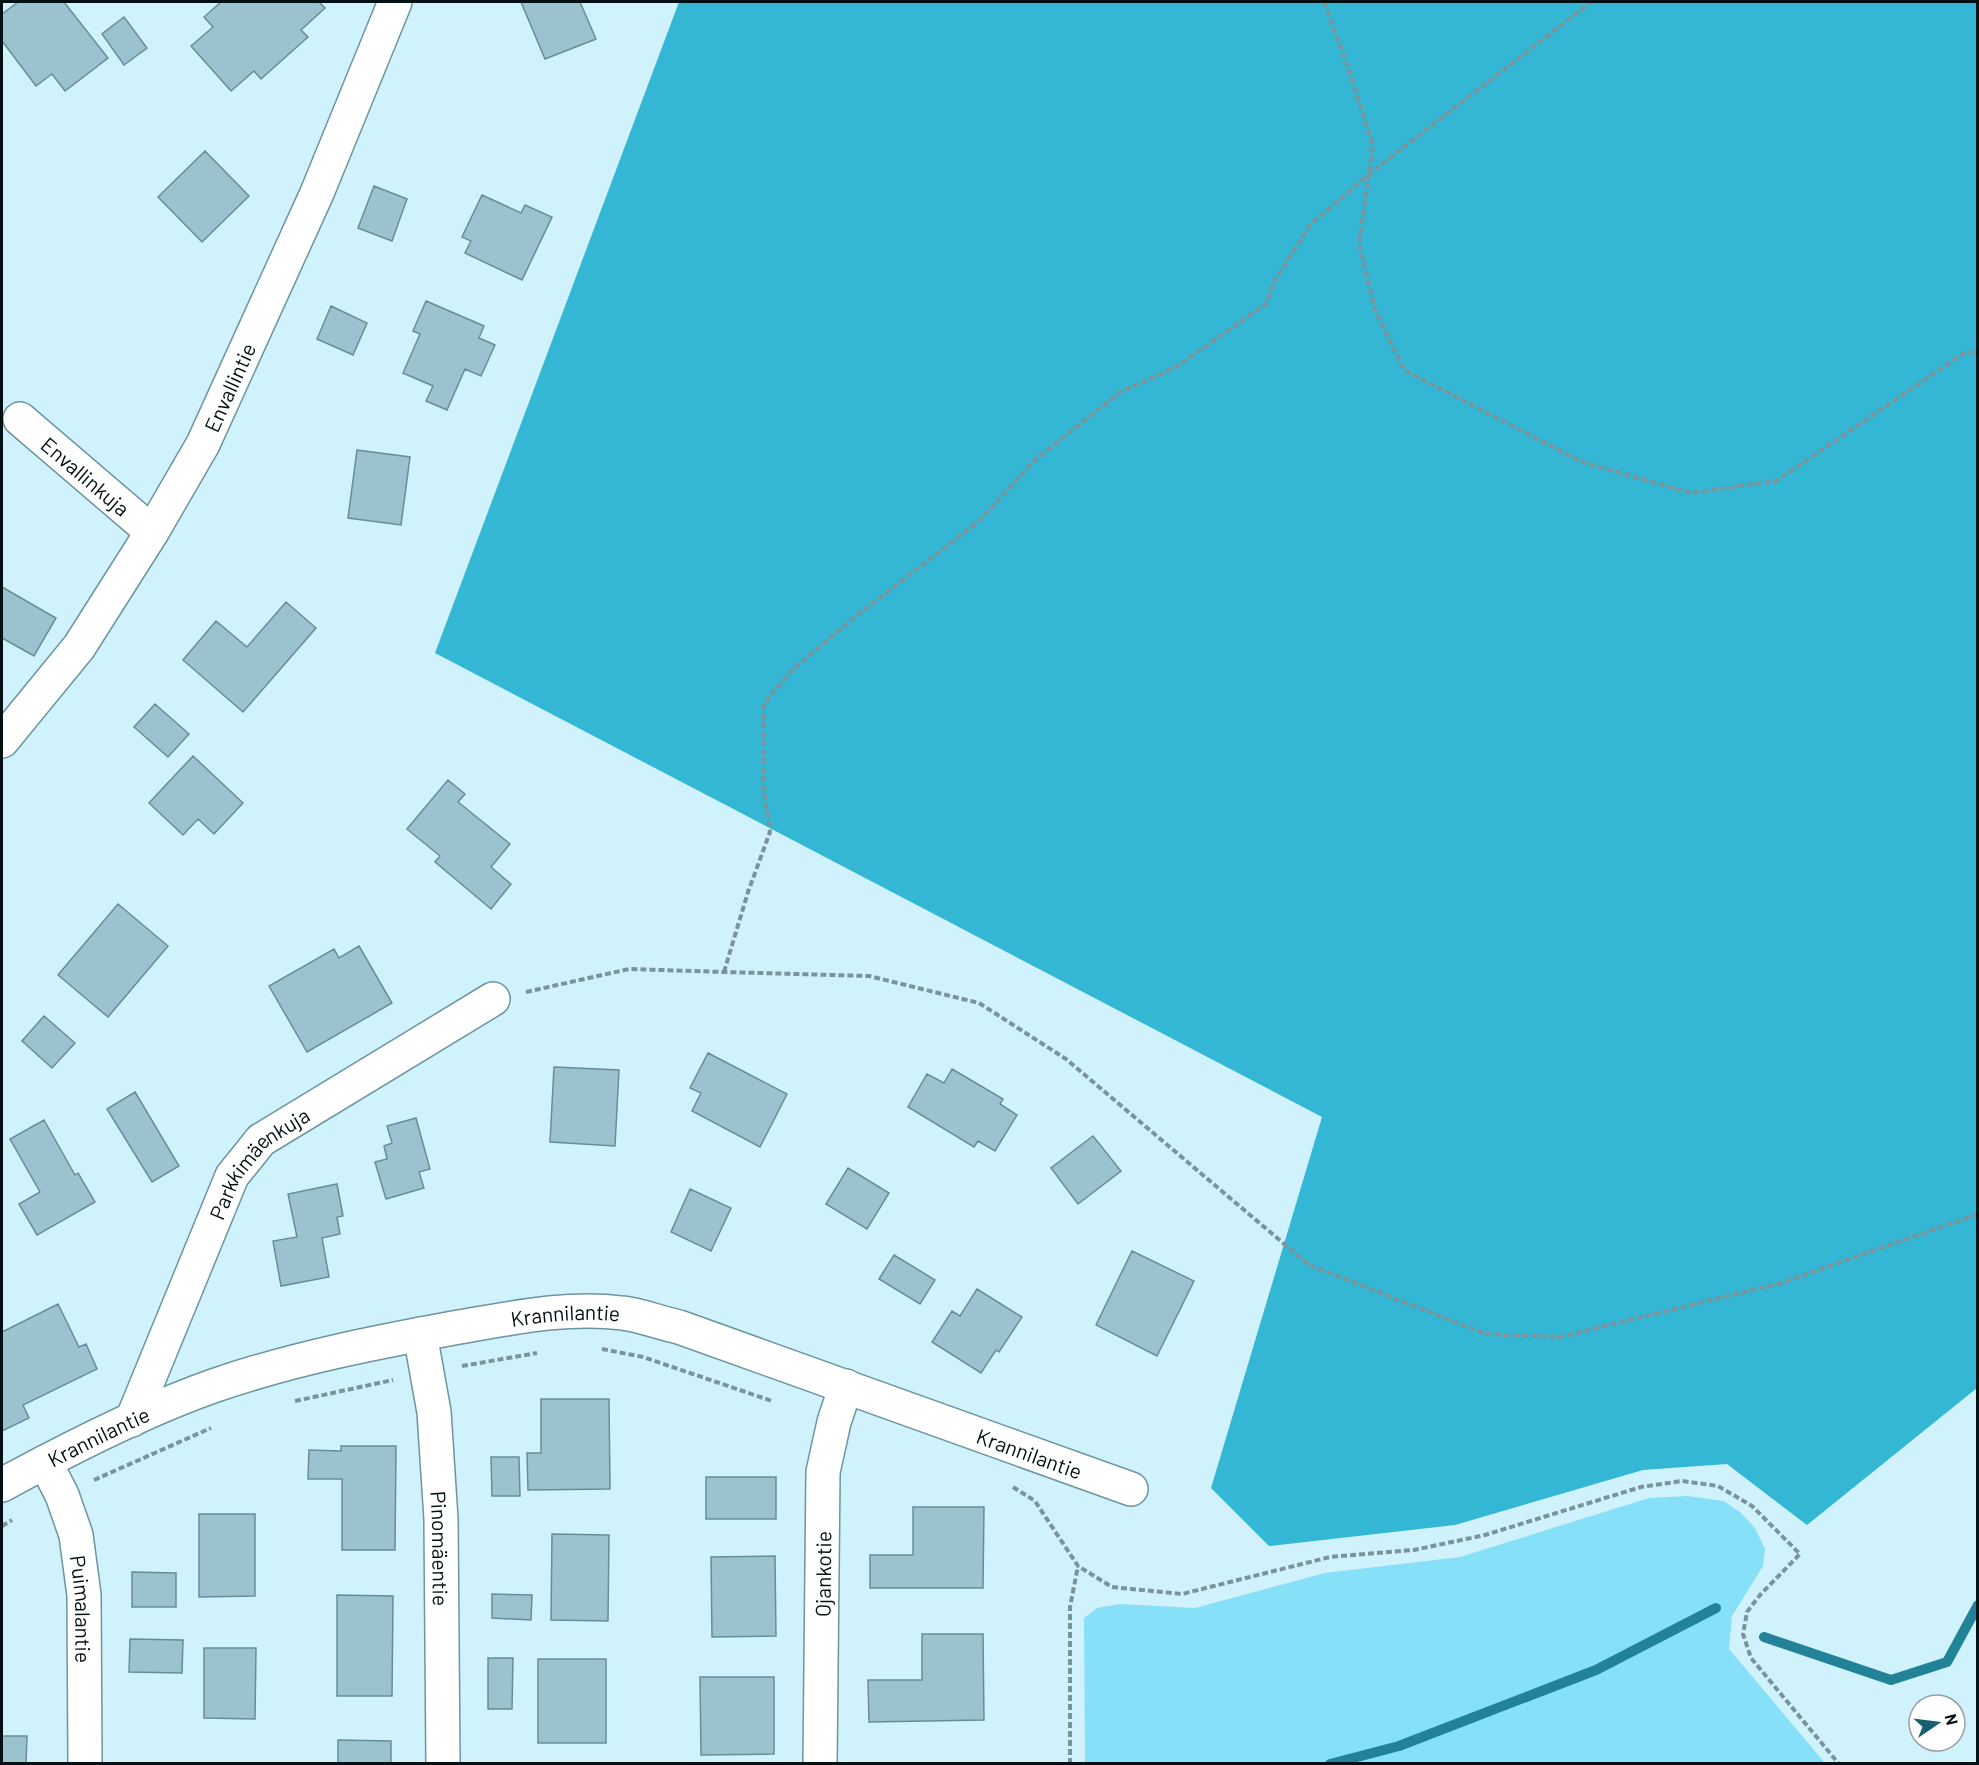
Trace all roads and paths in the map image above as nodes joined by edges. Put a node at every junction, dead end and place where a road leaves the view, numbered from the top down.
1 (395, 2) edge
2 (1324, 2) edge
3 (1591, 2) edge
4 (1369, 174) junction
5 (1977, 352) edge
6 (20, 419) dead end
7 (152, 532) junction
8 (2, 741) edge
9 (724, 972) junction
10 (493, 999) joint
11 (1977, 1214) edge
12 (420, 1334) junction
13 (846, 1386) junction
14 (132, 1420) junction
15 (45, 1461) junction
16 (1007, 1483) dead end
17 (2, 1485) edge
18 (1131, 1489) dead end
19 (1078, 1566) junction
20 (85, 1764) edge
21 (443, 1764) edge
22 (820, 1764) edge
23 (1070, 1764) edge
24 (1839, 1764) edge

1 - 7 street, Envallintie
2 - 4 path
3 - 4 path
4 - 5 path
4 - 9 path
6 - 7 street, Envallinkuja
7 - 8 street, Envallintie
9 - 10 path
9 - 11 path
10 - 14 street, Parkkimäenkuja
12 - 13 street, Krannilantie
12 - 14 street, Krannilantie
12 - 21 street, Pinomäentie
13 - 18 street, Krannilantie
13 - 22 street, Ojankotie
14 - 15 street, Krannilantie
15 - 17 street, Krannilantie
15 - 20 street, Puimalantie
16 - 19 path
19 - 23 path
19 - 24 path

